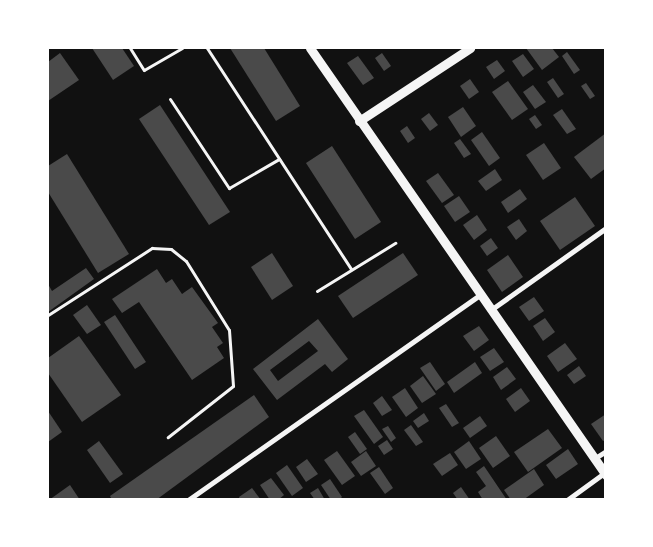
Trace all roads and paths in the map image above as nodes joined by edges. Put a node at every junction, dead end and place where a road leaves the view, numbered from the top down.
1 (130, 48) edge
2 (182, 48) edge
3 (207, 48) edge
4 (310, 48) edge
5 (470, 48) edge
6 (170, 99) dead end
7 (359, 121) junction
8 (279, 159) junction
9 (606, 228) edge
10 (395, 243) dead end
11 (351, 270) junction
12 (317, 291) dead end
13 (481, 294) junction
14 (492, 309) junction
15 (48, 315) edge
16 (168, 437) dead end
17 (606, 451) edge
18 (595, 458) junction
19 (605, 474) edge
20 (188, 500) edge
21 (567, 500) edge

1 - 2 lane
3 - 8 lane
4 - 7 street
5 - 7 street
6 - 8 lane
7 - 13 street
8 - 11 lane
9 - 14 street
10 - 11 lane
11 - 12 lane
13 - 14 street
13 - 20 street
14 - 18 street
15 - 16 lane
17 - 18 street
18 - 19 street
19 - 21 street

